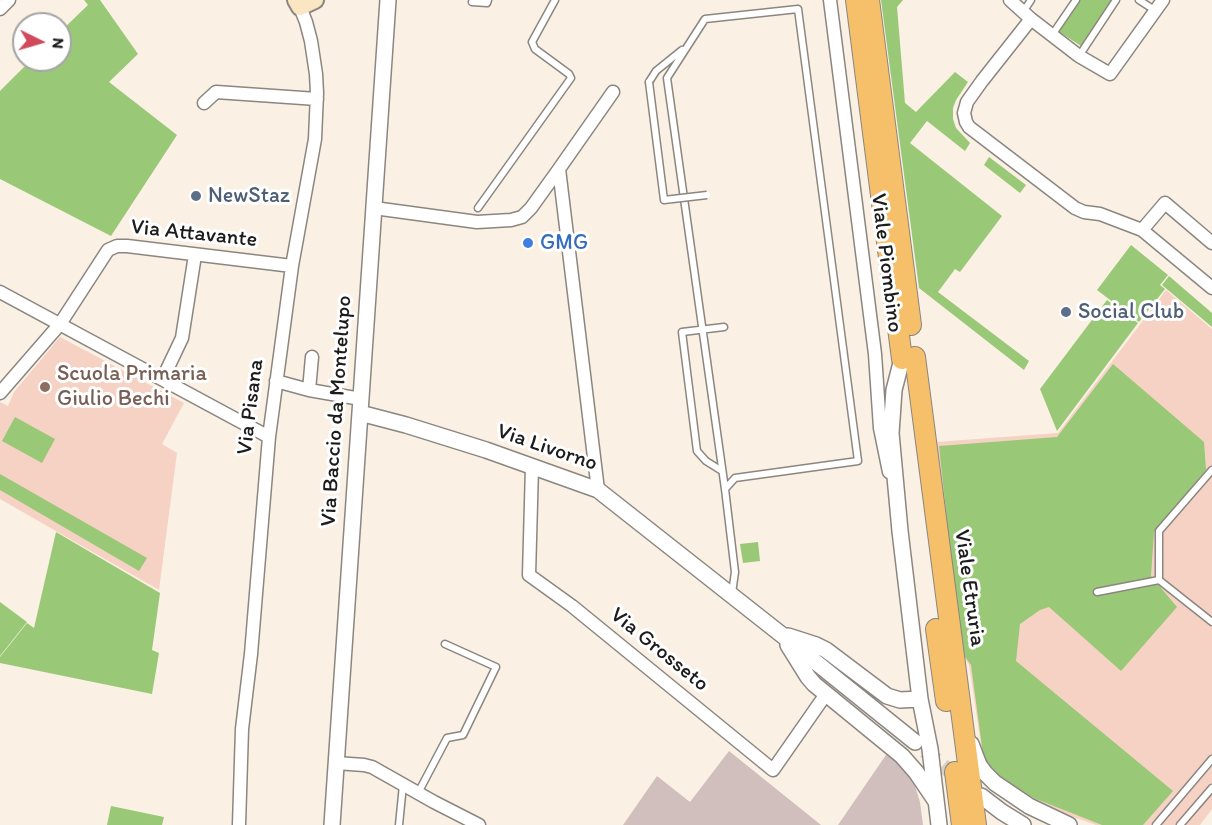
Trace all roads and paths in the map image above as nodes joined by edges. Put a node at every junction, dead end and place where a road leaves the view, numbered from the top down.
1 (9, 0) edge
2 (388, 0) edge
3 (488, 0) edge
4 (555, 0) edge
5 (830, 0) edge
6 (856, 0) edge
7 (869, 0) edge
8 (1010, 0) edge
9 (1031, 0) edge
10 (1076, 0) edge
11 (1116, 0) edge
12 (1138, 0) edge
13 (304, 2) edge
14 (472, 2) dead end
15 (1159, 5) edge
16 (0, 9) edge
17 (1027, 16) junction
18 (866, 27) junction
19 (1052, 35) junction
20 (688, 46) junction
21 (1079, 56) junction
22 (613, 92) dead end
23 (317, 99) junction
24 (204, 103) dead end
25 (559, 169) junction
26 (707, 195) dead end
27 (374, 208) junction
28 (478, 208) dead end
29 (1142, 231) junction
30 (1212, 243) edge
31 (195, 255) junction
32 (292, 266) junction
33 (1210, 284) edge
34 (0, 292) edge
35 (60, 324) junction
36 (724, 327) dead end
37 (312, 357) dead end
38 (908, 358) junction
39 (163, 378) junction
40 (276, 381) junction
41 (309, 390) junction
42 (0, 393) edge
43 (360, 406) junction
44 (269, 437) junction
45 (532, 467) junction
46 (1212, 470) edge
47 (722, 471) junction
48 (724, 489) junction
49 (598, 490) junction
50 (900, 531) junction
51 (1159, 580) junction
52 (1097, 592) dead end
53 (731, 596) junction
54 (1212, 622) edge
55 (782, 635) junction
56 (445, 644) dead end
57 (957, 687) junction
58 (825, 694) junction
59 (920, 699) junction
60 (915, 742) tunnel mouth
61 (1212, 759) edge
62 (336, 763) junction
63 (403, 784) junction
64 (1212, 788) edge
65 (418, 792) junction
66 (981, 796) dead end
67 (936, 803) junction
68 (239, 825) edge
69 (332, 825) edge
70 (399, 825) edge
71 (479, 825) edge
72 (939, 825) edge
73 (962, 825) edge
74 (976, 825) edge
75 (1023, 825) edge
76 (1069, 825) edge
77 (1156, 825) edge
78 (1180, 825) edge

1 - 16 street
2 - 27 street, Via Baccio da Montelupo
3 - 14 lane
4 - 28 lane
5 - 50 street, Viale Piombino
6 - 18 main road
7 - 18 main road
8 - 17 street
9 - 17 lane
10 - 19 lane
11 - 21 lane
12 - 15 lane
13 - 23 street, Via Pisana
15 - 21 street
17 - 19 street
17 - 29 street
18 - 38 main road
19 - 21 street
20 - 26 lane, bridge
20 - 47 lane
20 - 48 lane
22 - 25 street
23 - 24 street
23 - 32 street, Via Pisana
25 - 27 street
25 - 49 street
27 - 43 street, Via Baccio da Montelupo
29 - 30 street
29 - 33 street
31 - 32 street, Via Attavante
31 - 35 street, Via Attavante
31 - 39 street
32 - 40 street, Via Pisana
34 - 35 street
35 - 39 street
35 - 42 street, Via Attavante
36 - 47 lane
37 - 41 street
38 - 50 street, Viale Piombino
38 - 57 main road, Viale Etruria
38 - 73 main road, Viale Etruria
39 - 44 street
40 - 41 street
40 - 44 street, Via Pisana
41 - 43 street
43 - 45 street, Via Livorno
43 - 62 street, Via Baccio da Montelupo
44 - 68 street, Via Pisana
45 - 49 street, Via Livorno
45 - 58 street, Via Grosseto
46 - 51 lane
47 - 48 lane
48 - 53 lane
49 - 53 street, Via Livorno
50 - 59 street, Viale Piombino
51 - 52 lane
51 - 54 lane
53 - 55 street, Via Livorno
55 - 58 street, Via Livorno
55 - 59 street, Via Livorno
55 - 60 street, Via Livorno
56 - 65 lane
57 - 74 main road, Viale Etruria
57 - 76 street
58 - 67 street, Via Livorno
59 - 67 street, Viale Piombino
61 - 77 lane
62 - 63 street
62 - 69 street, Via Baccio da Montelupo
63 - 65 street
63 - 70 lane
64 - 78 lane
65 - 71 street
66 - 75 street
67 - 72 street, Viale Piombino

